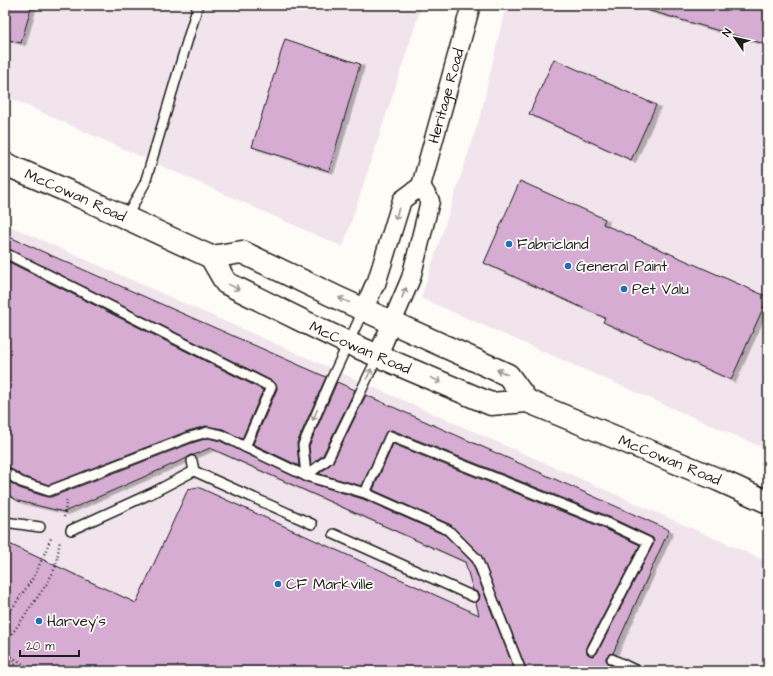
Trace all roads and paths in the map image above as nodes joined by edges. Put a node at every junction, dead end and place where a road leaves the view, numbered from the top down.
1 (198, 5) edge
2 (472, 5) edge
3 (5, 164) edge
4 (421, 186) junction
5 (126, 218) junction
6 (5, 253) edge
7 (211, 257) junction
8 (364, 309) junction
9 (392, 322) junction
10 (348, 343) junction
11 (378, 355) junction
12 (527, 401) junction
13 (245, 447) junction
14 (192, 461) dead end
15 (194, 471) junction
16 (5, 472) edge
17 (306, 476) junction
18 (70, 483) junction
19 (365, 493) junction
20 (768, 502) edge
21 (5, 522) edge
22 (63, 523) dead end
23 (312, 524) dead end
24 (40, 527) dead end
25 (71, 530) dead end
26 (334, 534) dead end
27 (52, 535) dead end
28 (61, 536) dead end
29 (474, 596) dead end
30 (5, 619) edge
31 (5, 644) edge
32 (592, 650) dead end
33 (5, 652) edge
34 (11, 656) junction
35 (612, 659) dead end
36 (18, 671) edge
37 (33, 671) edge
38 (521, 671) edge
39 (637, 671) edge

1 - 5 lane
2 - 4 street, Heritage Road
3 - 5 main road, McCowan Road
4 -> 8 street
9 -> 4 street
5 - 7 main road, McCowan Road
6 - 13 lane
8 -> 7 main road
7 -> 10 main road, McCowan Road
8 - 9 main road
8 - 10 lane
9 - 11 street
12 -> 9 main road
10 - 11 main road, McCowan Road
10 -> 17 lane
11 -> 12 main road, McCowan Road
17 -> 11 lane
12 - 20 main road, McCowan Road
13 - 17 lane
13 - 18 lane
14 - 15 lane
15 - 23 lane
15 - 25 lane
16 - 18 lane
17 - 19 lane
18 - 22 path
19 - 32 lane
19 - 38 lane
21 - 24 lane
26 - 29 lane
27 - 30 path
28 - 31 path
33 - 34 path
34 - 36 path
34 - 37 path
35 - 39 lane

